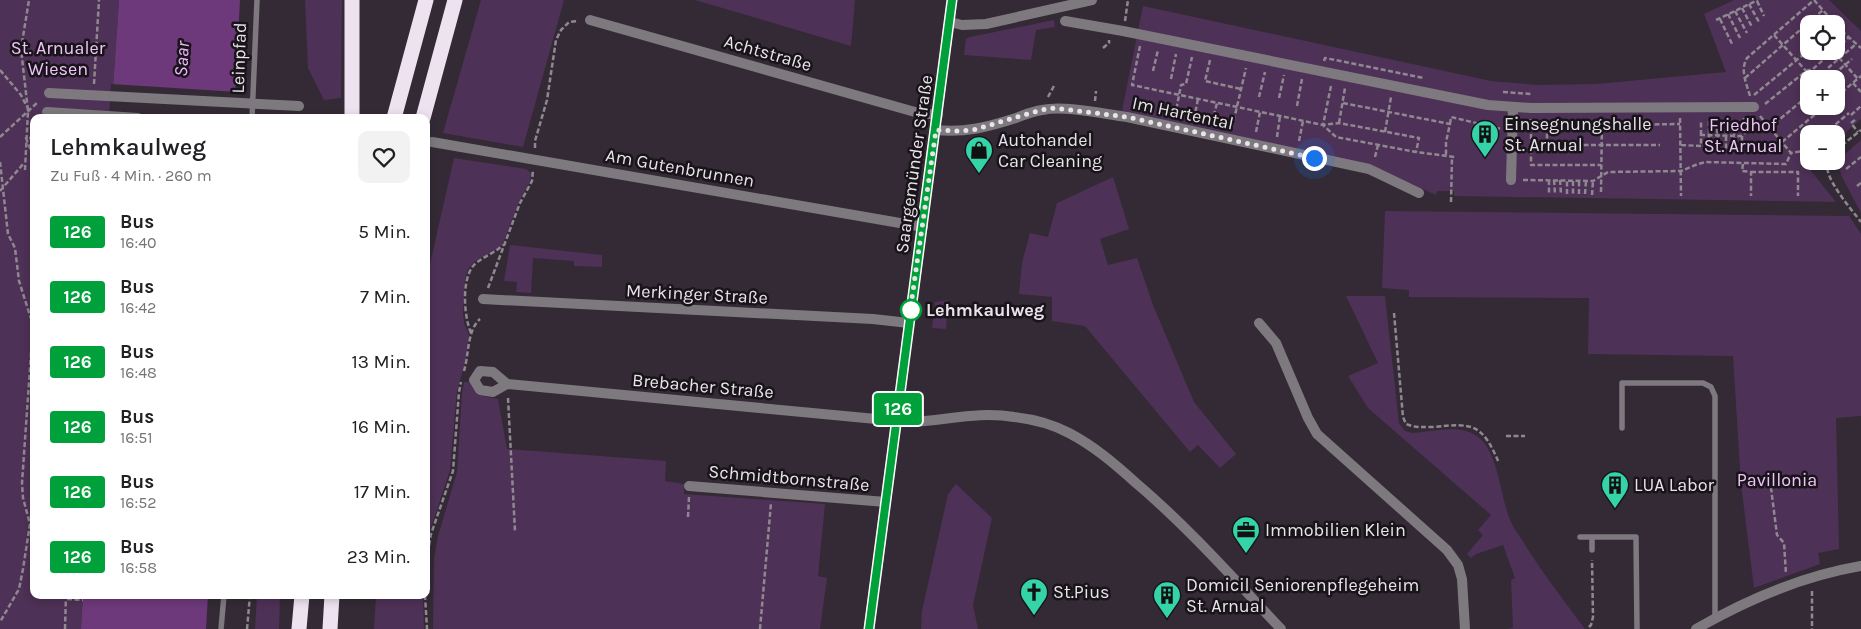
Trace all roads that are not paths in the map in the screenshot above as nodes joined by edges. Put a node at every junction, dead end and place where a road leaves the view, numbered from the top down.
1 (257, 0) edge
2 (352, 0) edge
3 (426, 0) edge
4 (455, 0) edge
5 (952, 0) edge
6 (1092, 0) edge
7 (590, 20) road end
8 (1065, 21) dead end
9 (950, 22) junction
10 (49, 93) dead end
11 (299, 106) dead end
12 (1751, 106) road end
13 (1513, 107) junction
14 (48, 112) dead end
15 (78, 114) edge
16 (252, 114) edge
17 (352, 114) edge
18 (395, 114) edge
19 (424, 114) edge
20 (938, 114) junction
21 (936, 130) junction
22 (430, 141) edge
23 (1512, 180) road end
24 (1419, 194) dead end
25 (923, 227) junction
26 (482, 299) road end
27 (909, 323) junction
28 (1259, 323) dead end
29 (508, 384) road end
30 (896, 421) junction
31 (1622, 428) dead end
32 (689, 486) road end
33 (886, 502) junction
34 (1580, 537) dead end
35 (1592, 537) junction
36 (1592, 550) road end
37 (1861, 566) edge
38 (224, 599) edge
39 (302, 599) edge
40 (332, 599) edge
41 (1715, 618) junction
42 (221, 629) edge
43 (299, 629) edge
44 (330, 629) edge
45 (869, 629) edge
46 (1281, 629) edge
47 (1465, 629) edge
48 (1637, 629) edge
49 (1696, 629) edge

1 - 16 lane, Leinpfad
2 - 17 highway
3 - 18 highway
4 - 19 highway
5 - 9 street, Saargemünder Straße
6 - 9 street
7 - 20 street, Achtstraße
8 - 13 street
9 - 20 street, Saargemünder Straße
10 - 11 street, bridge
12 - 13 street
13 - 23 street
14 - 15 street, bridge
20 - 21 street, Saargemünder Straße
21 - 24 street, Im Hartental
21 - 25 street, Saargemünder Straße
22 - 25 street, Am Gutenbrunnen
25 - 27 street, Saargemünder Straße
26 - 27 street, Merkinger Straße
27 - 30 street, Saargemünder Straße
28 - 47 street
29 - 30 street, Brebacher Straße
30 - 33 street, Saargemünder Straße
30 - 46 street
31 - 41 lane
32 - 33 street, Schmidtbornstraße
33 - 45 street, Saargemünder Straße
34 - 35 lane
35 - 36 lane
35 - 48 lane
37 - 41 street
38 - 42 lane
39 - 43 highway
40 - 44 highway
41 - 49 street

